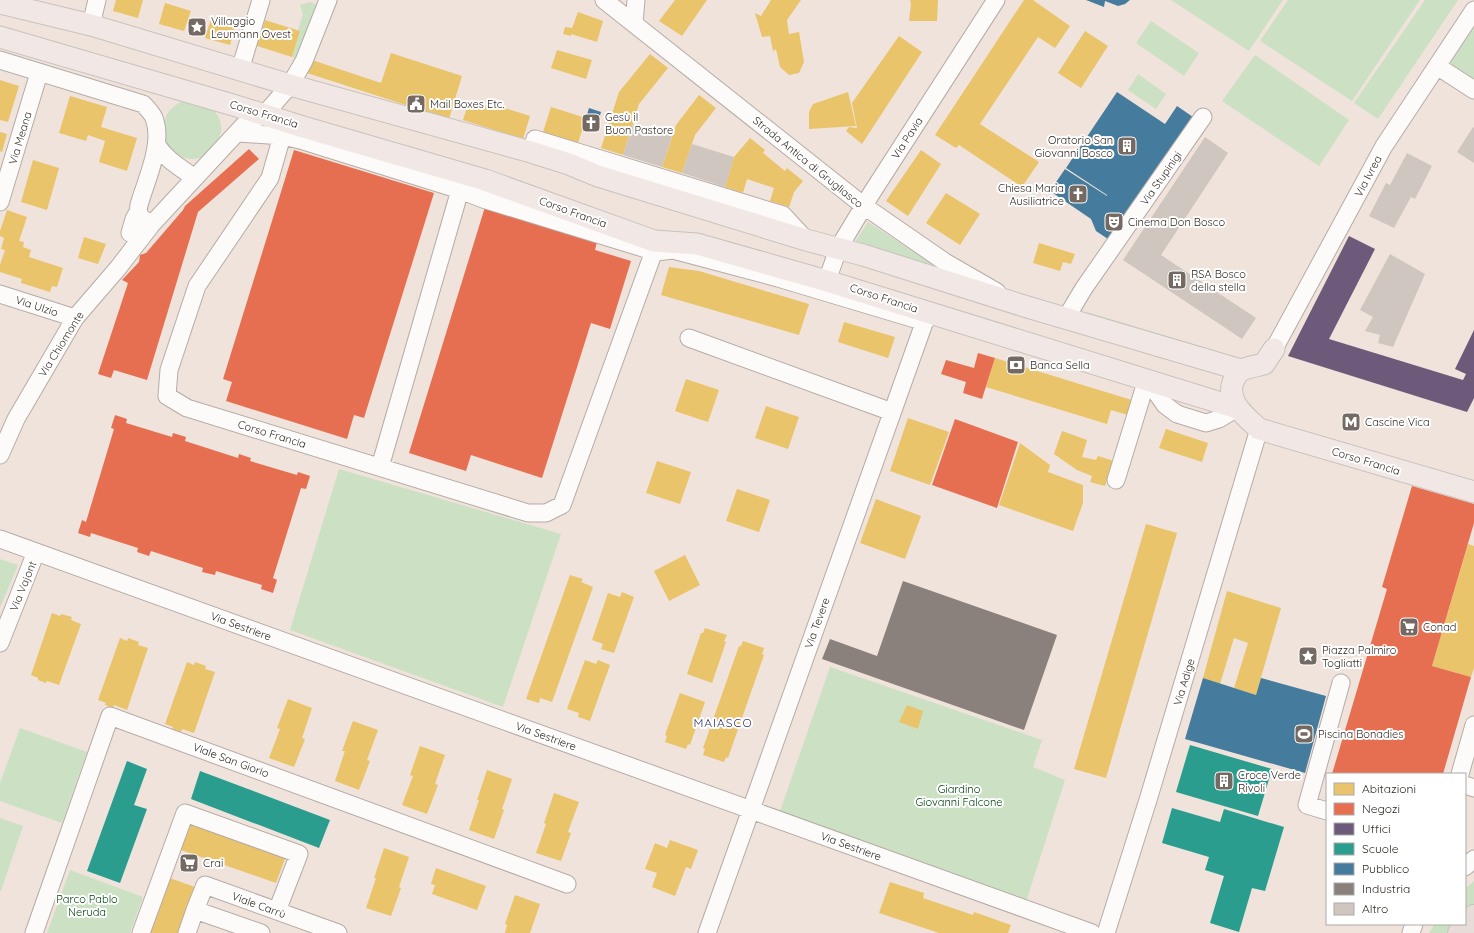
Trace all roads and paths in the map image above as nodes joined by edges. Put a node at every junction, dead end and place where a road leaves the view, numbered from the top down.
1 (97, 0) edge
2 (261, 0) edge
3 (328, 0) edge
4 (604, 0) edge
5 (636, 0) edge
6 (996, 0) edge
7 (0, 3) edge
8 (1474, 10) edge
9 (634, 23) junction
10 (91, 25) junction
11 (0, 37) edge
12 (0, 60) edge
13 (1438, 66) junction
14 (240, 70) junction
15 (39, 73) junction
16 (290, 85) junction
17 (1474, 90) edge
18 (265, 114) junction
19 (1203, 117) dead end
20 (238, 133) junction
21 (282, 136) junction
22 (157, 145) junction
23 (195, 178) junction
24 (460, 190) junction
25 (0, 202) edge
26 (864, 206) junction
27 (138, 212) junction
28 (152, 224) junction
29 (130, 232) dead end
30 (838, 249) junction
31 (654, 251) junction
32 (942, 270) junction
33 (827, 281) junction
34 (0, 294) edge
35 (926, 317) junction
36 (75, 318) junction
37 (1066, 318) junction
38 (689, 338) dead end
39 (1274, 349) joint
40 (1241, 370) junction
41 (1147, 379) junction
42 (1237, 408) junction
43 (892, 412) junction
44 (1259, 429) junction
45 (0, 455) edge
46 (380, 467) junction
47 (1116, 480) dead end
48 (1474, 492) edge
49 (0, 539) edge
50 (36, 552) junction
51 (0, 643) edge
52 (1341, 683) dead end
53 (1474, 725) edge
54 (1460, 773) edge
55 (750, 810) junction
56 (1326, 812) edge
57 (1474, 859) edge
58 (1466, 866) edge
59 (567, 884) dead end
60 (195, 910) junction
61 (277, 911) junction
62 (1474, 916) edge
63 (34, 933) edge
64 (141, 933) edge
65 (187, 933) edge
66 (261, 933) edge
67 (338, 933) edge
68 (707, 933) edge
69 (1092, 933) edge
70 (1106, 933) edge
71 (1459, 933) edge

1 - 10 street
2 - 14 street
3 - 16 street, Via Chiomonte
4 - 9 street, Strada Antica di Grugliasco
5 - 9 street
6 - 26 street, Via Pavia
7 - 10 main road
8 - 13 street, Via Ivrea
9 - 26 street, Strada Antica di Grugliasco
10 - 14 main road
11 - 18 main road, Corso Francia
12 - 15 street
13 - 17 street
13 - 39 street, Via Ivrea
14 - 16 main road
15 - 22 street
15 - 25 street, Via Meana
16 - 18 street, Via Chiomonte
16 - 30 main road
18 - 20 street, Via Chiomonte
18 - 33 main road, Corso Francia
19 - 37 street, Via Stupinigi
20 - 21 street, Corso Francia
20 - 23 street, Via Chiomonte
21 - 24 street, Corso Francia
21 - 46 street, Corso Francia
22 - 23 street
22 - 27 street
23 - 28 street, Via Chiomonte
24 - 31 street, Corso Francia
24 - 46 street
26 - 30 street, Via Pavia
26 - 32 street, Strada Antica di Grugliasco
27 - 28 street
27 - 29 street
28 - 36 street, Via Chiomonte
30 - 32 main road
30 - 33 street, Via Pavia
31 - 35 street, Corso Francia
31 - 46 street, Corso Francia
32 - 37 main road
33 - 35 main road, Corso Francia
34 - 36 street, Via Ulzio
35 - 41 main road, Corso Francia
35 - 43 street, Via Tevere
36 - 45 street, Via Chiomonte
37 - 40 main road
38 - 43 street
39 - 40 main road
40 - 42 main road
41 - 42 main road, Corso Francia
41 - 47 street
42 - 44 main road
43 - 55 street, Via Tevere
44 - 48 main road, Corso Francia
44 - 70 street, Via Adige
49 - 50 street, Via Sestriere
50 - 51 street, Via Vajont
50 - 55 street, Via Sestriere
52 - 56 street
53 - 54 street
55 - 68 street, Via Tevere
55 - 69 street, Via Sestriere
57 - 58 street
59 - 63 street, Viale San Giorio
60 - 61 street, Viale Carrù
60 - 65 street, Viale Carrù
60 - 66 street
61 - 64 street
61 - 67 street, Viale Carrù
62 - 71 highway

